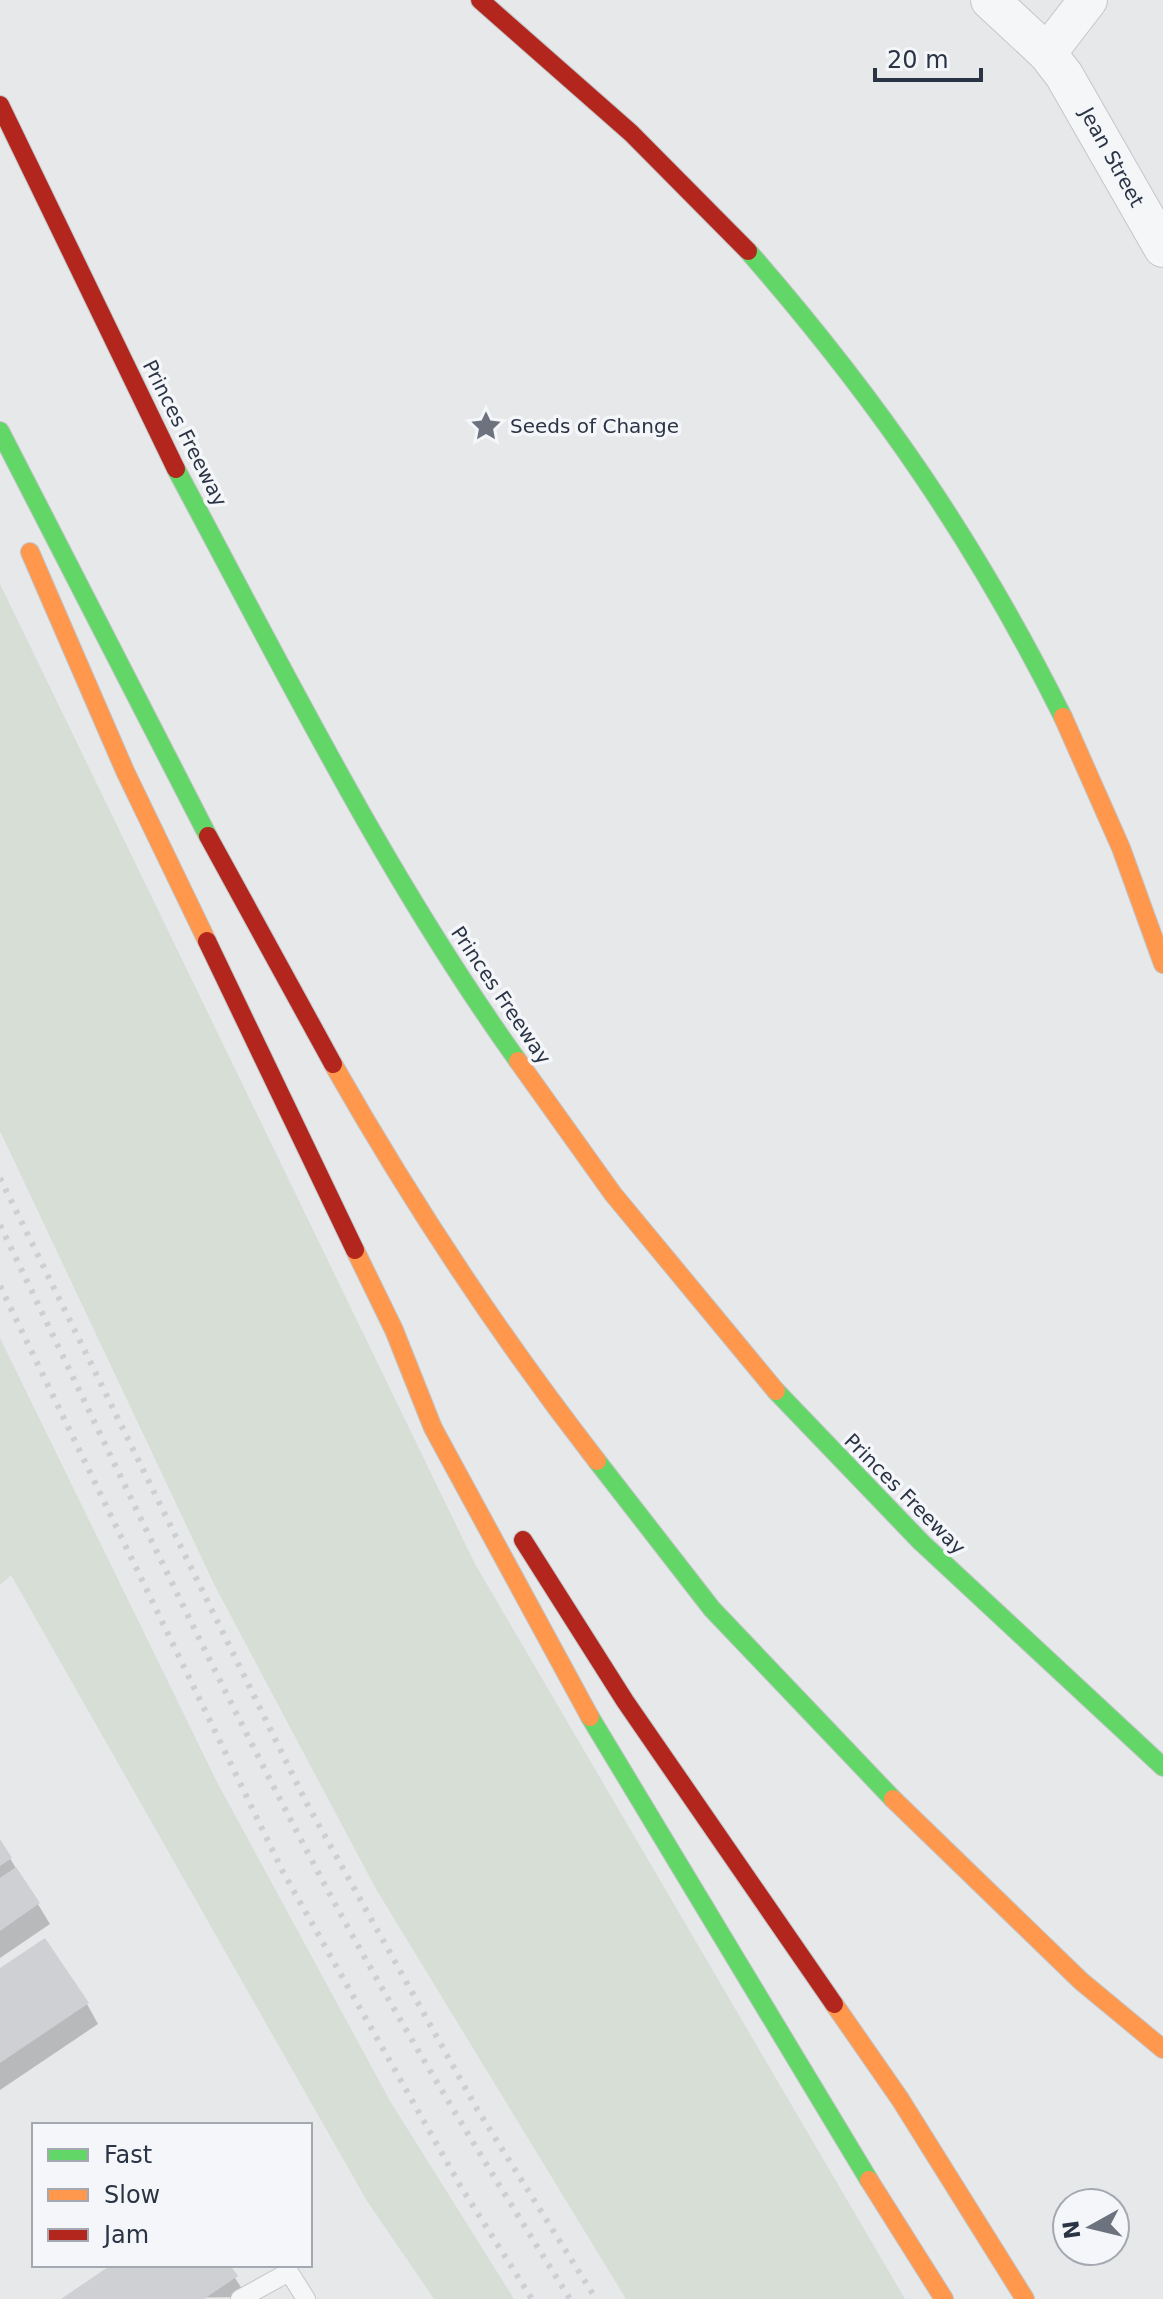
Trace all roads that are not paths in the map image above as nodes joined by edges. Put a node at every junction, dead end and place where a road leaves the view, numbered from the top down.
1 (480, 0) edge
2 (990, 0) edge
3 (1088, 0) edge
4 (1047, 53) junction
5 (0, 105) edge
6 (1163, 248) edge
7 (0, 431) edge
8 (25, 540) dead end
9 (1163, 964) edge
10 (394, 1330) junction
11 (460, 1437) dead end
12 (509, 1517) dead end
13 (1163, 1767) edge
14 (1163, 2049) edge
15 (240, 2299) edge
16 (306, 2299) edge
17 (944, 2299) edge
18 (1025, 2299) edge

1 - 9 main road
2 - 4 street, Jean Street
3 - 4 street
4 - 6 street, Jean Street
5 - 13 main road, Princes Freeway
7 - 14 main road
8 - 10 main road
10 - 11 main road
10 - 17 main road
12 - 18 main road
15 - 16 lane

